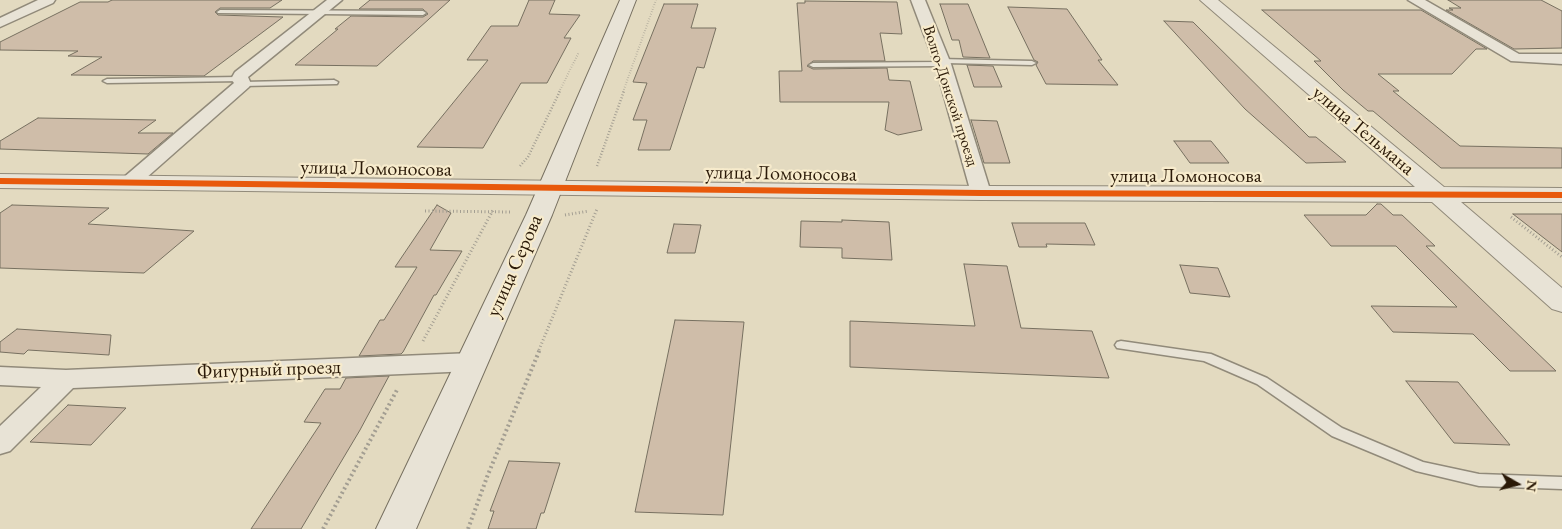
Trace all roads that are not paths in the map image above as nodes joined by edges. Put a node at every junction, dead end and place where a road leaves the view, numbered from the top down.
1 (48, 0) edge
2 (335, 0) edge
3 (628, 0) edge
4 (918, 0) edge
5 (1208, 0) edge
6 (1415, 0) edge
7 (220, 12) dead end
8 (423, 13) dead end
9 (318, 14) junction
10 (0, 23) edge
11 (1562, 59) edge
12 (943, 62) junction
13 (1032, 63) dead end
14 (813, 65) dead end
15 (107, 81) dead end
16 (241, 82) junction
17 (334, 82) dead end
18 (555, 174) junction
19 (0, 181) edge
20 (130, 182) junction
21 (980, 193) junction
22 (1435, 193) junction
23 (1562, 195) edge
24 (1562, 303) edge
25 (1121, 345) dead end
26 (472, 362) junction
27 (0, 376) edge
28 (66, 379) junction
29 (0, 444) edge
30 (1562, 484) edge
31 (396, 529) edge

1 - 10 street
2 - 9 street
3 - 18 street, улица Серова
4 - 12 street, Волго-Донской проезд
5 - 22 street, улица Тельмана
6 - 11 street
7 - 9 lane
8 - 9 lane
9 - 16 street
12 - 13 lane
12 - 14 lane
12 - 21 street, Волго-Донской проезд
15 - 16 lane
16 - 17 lane
16 - 20 street
18 - 20 street, улица Ломоносова
18 - 21 street, улица Ломоносова
18 - 26 street, улица Серова
19 - 20 street, улица Ломоносова
21 - 22 street, улица Ломоносова
22 - 23 street, улица Ломоносова
22 - 24 street, улица Тельмана
25 - 30 lane
26 - 28 street, Фигурный проезд
26 - 31 street, улица Серова
27 - 28 street, Фигурный проезд
28 - 29 street

